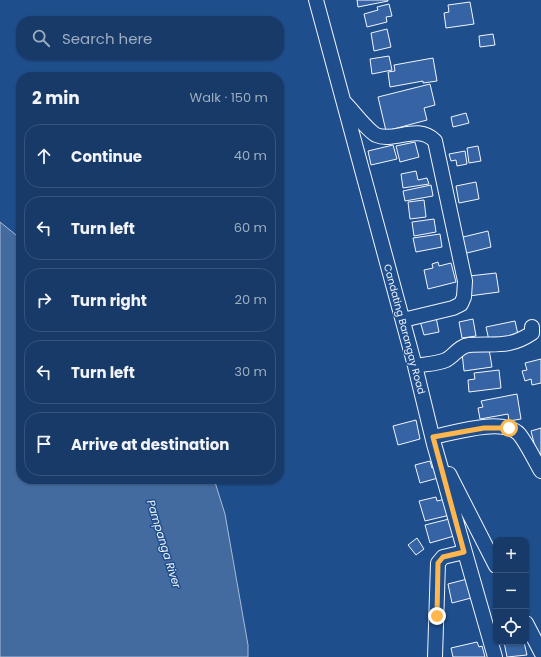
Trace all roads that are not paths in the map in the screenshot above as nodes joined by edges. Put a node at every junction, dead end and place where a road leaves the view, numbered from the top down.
1 (316, 0) edge
2 (343, 101) junction
3 (403, 320) junction
4 (532, 327) dead end
5 (416, 366) junction
6 (433, 440) junction
7 (541, 471) edge
8 (464, 552) junction
9 (493, 560) edge
10 (529, 629) edge
11 (541, 652) edge
12 (435, 657) edge
13 (495, 657) edge

1 - 2 street, Candating Barangay Road
2 - 3 street, Candating Barangay Road
2 - 3 street
3 - 5 street, Candating Barangay Road
4 - 5 street
5 - 6 street, Candating Barangay Road
6 - 7 street
6 - 8 street, Candating Barangay Road
6 - 9 street
8 - 12 street
8 - 13 street, Candating Barangay Road
10 - 11 street

